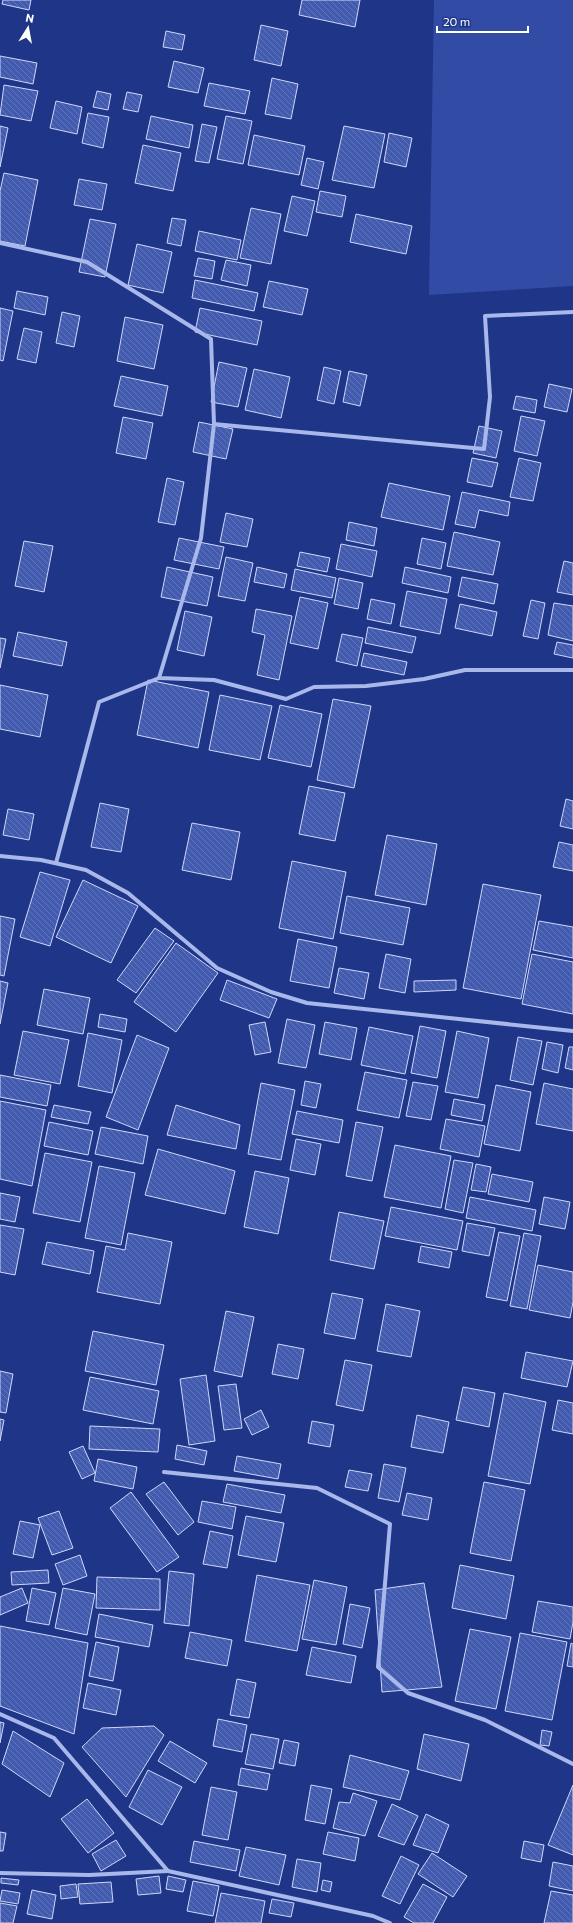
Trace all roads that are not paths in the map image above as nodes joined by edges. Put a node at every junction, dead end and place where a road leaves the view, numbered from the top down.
1 (0, 244) edge
2 (573, 312) edge
3 (214, 424) junction
4 (573, 670) edge
5 (159, 678) junction
6 (0, 856) edge
7 (56, 864) junction
8 (573, 1031) edge
9 (164, 1472) dead end
10 (0, 1714) edge
11 (573, 1764) edge
12 (168, 1871) junction
13 (0, 1873) edge
14 (390, 1923) edge

1 - 3 street
2 - 3 street
3 - 5 street
4 - 5 street
5 - 7 street
6 - 7 street
7 - 8 street
9 - 11 street
10 - 12 street
12 - 13 street
12 - 14 street

